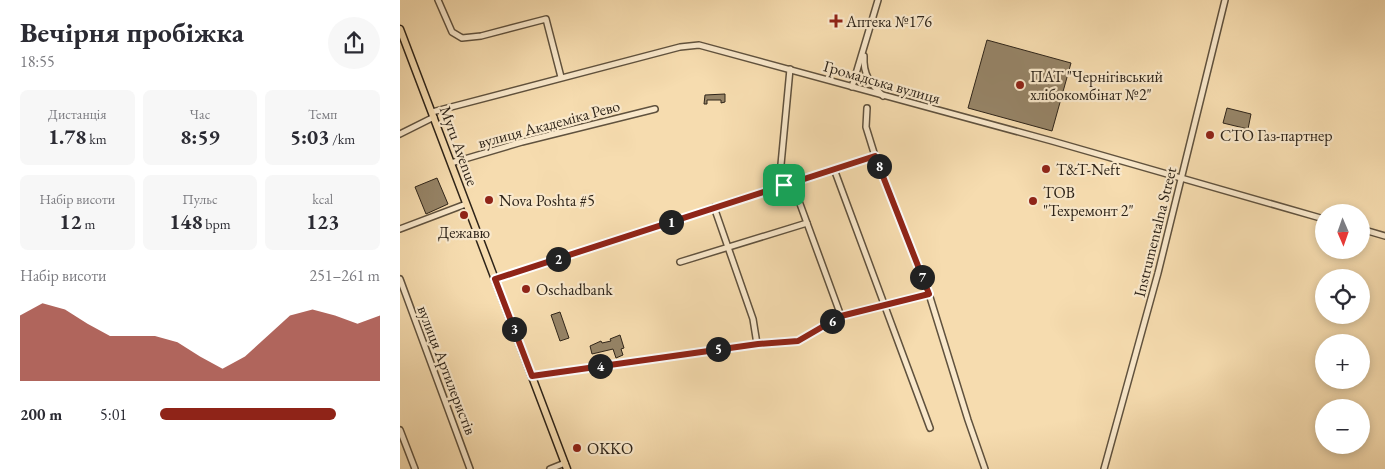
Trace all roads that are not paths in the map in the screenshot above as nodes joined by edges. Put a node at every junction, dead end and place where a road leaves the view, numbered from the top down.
1 (438, 0) edge
2 (878, 0) edge
3 (1225, 0) edge
4 (400, 29) edge
5 (864, 47) junction
6 (790, 69) junction
7 (561, 77) junction
8 (852, 87) junction
9 (883, 96) junction
10 (867, 108) dead end
11 (655, 109) dead end
12 (433, 115) junction
13 (400, 134) edge
14 (875, 156) junction
15 (451, 163) junction
16 (834, 169) junction
17 (1182, 179) junction
18 (792, 182) junction
19 (784, 185) junction
20 (466, 204) junction
21 (714, 207) junction
22 (1315, 216) edge
23 (807, 223) junction
24 (400, 229) edge
25 (1370, 232) edge
26 (1385, 236) edge
27 (727, 247) junction
28 (680, 262) dead end
29 (400, 279) edge
30 (495, 279) junction
31 (929, 294) junction
32 (883, 304) junction
33 (841, 316) junction
34 (758, 344) junction
35 (532, 376) junction
36 (930, 428) dead end
37 (400, 430) edge
38 (566, 466) edge
39 (415, 469) edge
40 (470, 469) edge
41 (550, 469) edge
42 (985, 469) edge
43 (1104, 469) edge

1 - 7 street
2 - 5 street
3 - 17 street, Instrumentalna Street
4 - 12 main road, Myru Avenue
5 - 8 street
5 - 9 street
6 - 7 street, Громадська вулиця
6 - 8 street, Громадська вулиця
6 - 19 street
7 - 12 street, Громадська вулиця
8 - 9 street, Громадська вулиця
9 - 17 street, Громадська вулиця
10 - 14 street
11 - 15 street, вулиця Академіка Рево
12 - 13 street, Громадська вулиця
12 - 15 main road, Myru Avenue
14 - 16 street
14 - 31 street
15 - 20 main road, Myru Avenue
16 - 18 street
16 - 32 street
17 - 22 street, Громадська вулиця
17 - 43 street, Instrumentalna Street
18 - 19 street
18 - 23 street
19 - 21 street
20 - 24 street
20 - 30 main road, Myru Avenue
21 - 27 street
21 - 30 street
23 - 27 street
23 - 33 street
25 - 26 street
27 - 28 street
27 - 34 street
29 - 40 street, вулиця Артилеристів
30 - 35 main road, Myru Avenue
31 - 32 street
31 - 42 street
32 - 33 street
32 - 36 street
33 - 34 street
34 - 35 street
35 - 38 main road, Myru Avenue
37 - 39 street
38 - 41 street

